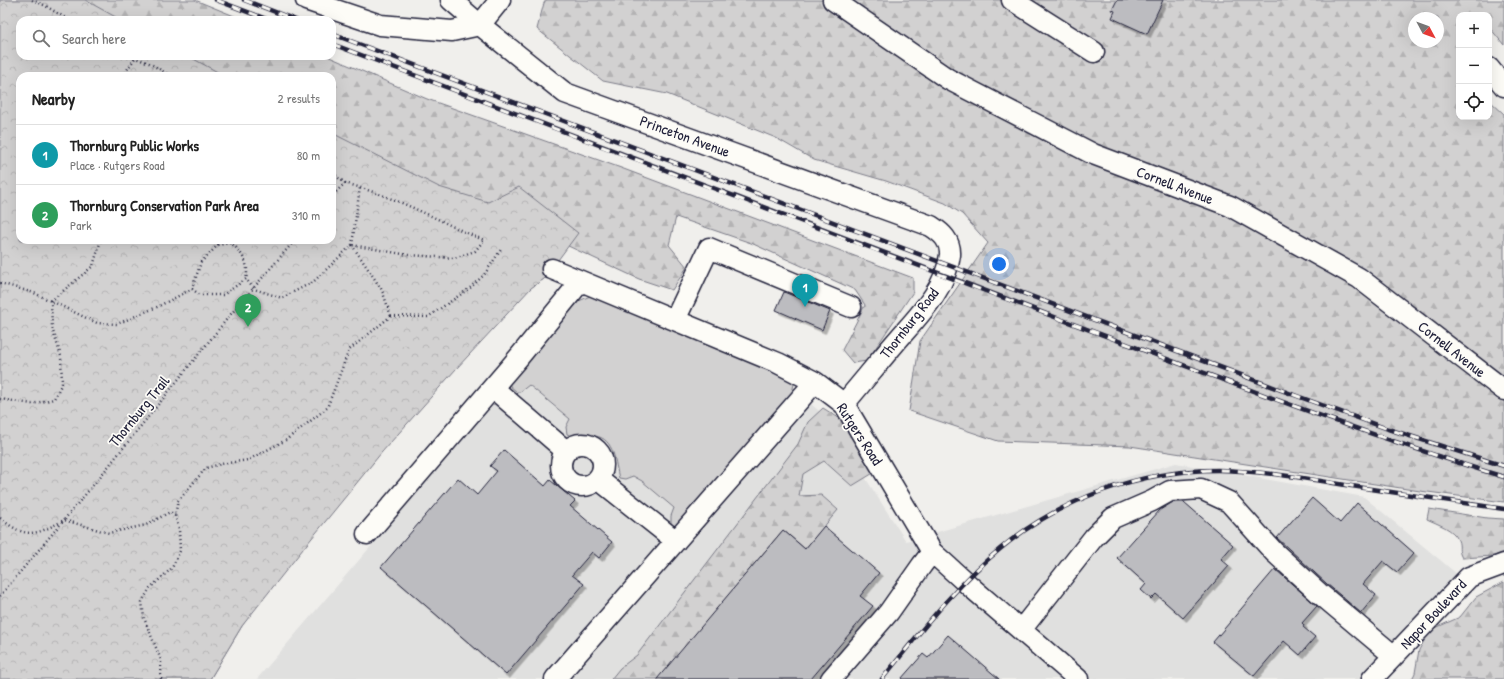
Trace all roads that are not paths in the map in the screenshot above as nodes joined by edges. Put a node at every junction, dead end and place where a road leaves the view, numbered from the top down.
1 (306, 0) edge
2 (451, 0) edge
3 (500, 0) edge
4 (833, 0) edge
5 (1012, 0) edge
6 (480, 25) junction
7 (1094, 52) dead end
8 (1492, 72) edge
9 (1504, 86) edge
10 (942, 233) joint
11 (552, 269) dead end
12 (581, 281) junction
13 (851, 307) dead end
14 (675, 320) junction
15 (815, 382) junction
16 (493, 388) junction
17 (1504, 390) edge
18 (844, 404) junction
19 (566, 452) junction
20 (598, 479) junction
21 (367, 534) dead end
22 (676, 541) junction
23 (932, 552) junction
24 (1504, 564) edge
25 (1021, 630) junction
26 (1394, 656) junction
27 (555, 679) edge
28 (831, 679) edge
29 (1078, 679) edge
30 (1372, 679) edge

1 - 6 street
2 - 6 street, Princeton Avenue
3 - 6 street
4 - 17 street, Cornell Avenue
5 - 7 street
6 - 10 street, Princeton Avenue
8 - 9 street
10 - 18 street, Thornburg Road
11 - 12 street, Rutgers Road
12 - 14 street, Rutgers Road
12 - 16 street
13 - 14 street
14 - 15 street, Rutgers Road
15 - 18 street, Rutgers Road
15 - 22 street
16 - 19 street
16 - 21 street
18 - 23 street, Rutgers Road
19 - 20 street
19 - 20 street
20 - 22 street
22 - 27 street
23 - 25 street, Rutgers Road
23 - 28 street
24 - 26 street, Napor Boulevard
25 - 26 street
25 - 29 street, Rutgers Road
26 - 30 street, Napor Boulevard

